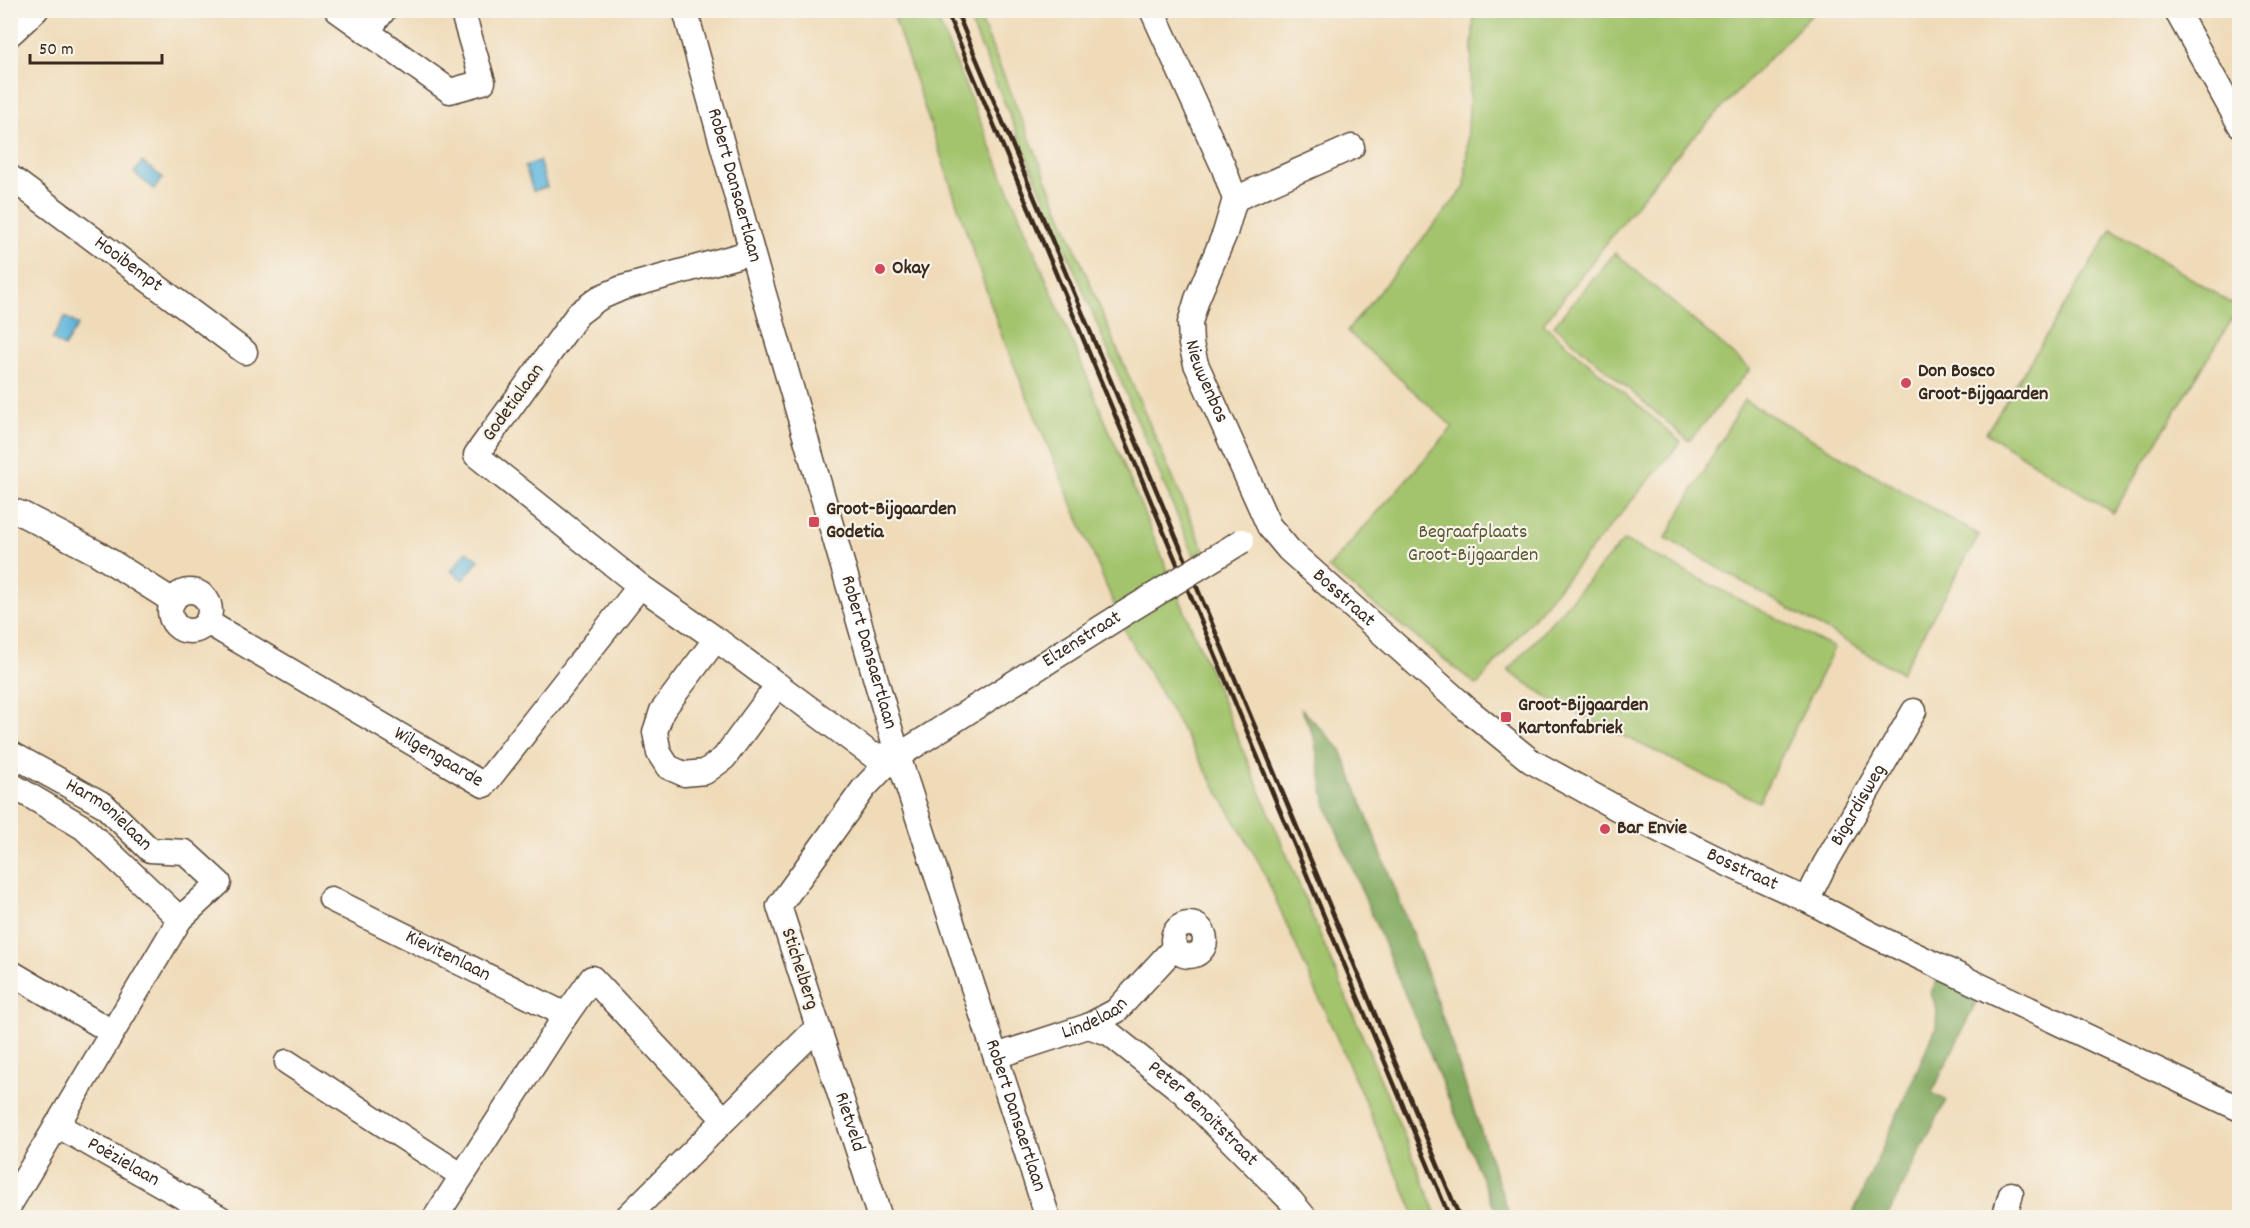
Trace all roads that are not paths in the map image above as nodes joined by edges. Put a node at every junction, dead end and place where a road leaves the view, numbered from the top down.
1 (36, 10) edge
2 (337, 10) edge
3 (384, 10) edge
4 (462, 10) edge
5 (685, 10) edge
6 (1152, 10) edge
7 (2176, 10) edge
8 (367, 32) junction
9 (10, 34) edge
10 (2240, 125) edge
11 (1352, 147) dead end
12 (10, 177) edge
13 (1235, 199) junction
14 (752, 252) junction
15 (244, 352) dead end
16 (10, 510) edge
17 (1269, 526) junction
18 (640, 586) junction
19 (716, 639) junction
20 (778, 685) junction
21 (1914, 711) dead end
22 (10, 753) edge
23 (898, 756) junction
24 (10, 784) edge
25 (331, 898) dead end
26 (1807, 900) junction
27 (180, 919) junction
28 (1174, 948) dead end
29 (10, 972) edge
30 (566, 1015) junction
31 (1088, 1026) junction
32 (818, 1027) junction
33 (112, 1032) junction
34 (996, 1056) junction
35 (287, 1062) dead end
36 (2240, 1109) edge
37 (724, 1119) junction
38 (57, 1125) junction
39 (461, 1175) junction
40 (2011, 1194) dead end
41 (10, 1204) edge
42 (640, 1213) edge
43 (220, 1218) edge
44 (435, 1218) edge
45 (880, 1218) edge
46 (1048, 1218) edge
47 (1305, 1218) edge
48 (2004, 1218) edge

1 - 9 street
2 - 8 street
3 - 8 street
4 - 8 street
5 - 14 street, Robert Dansaertlaan
6 - 13 street
7 - 10 street
11 - 13 street
12 - 15 street, Hooibempt
13 - 17 street, Nieuwenbos
14 - 18 street, Godetialaan
14 - 23 street, Robert Dansaertlaan
16 - 18 street, Wilgengaarde
17 - 23 street, Elzenstraat, bridge
17 - 26 street, Bosstraat
18 - 19 street, Godetialaan
19 - 20 street, Godetialaan
19 - 20 street
20 - 23 street, Godetialaan
21 - 26 street, Bigardisweg
22 - 27 street, Harmonielaan
23 - 32 street, Stichelberg
23 - 34 street, Robert Dansaertlaan
24 - 27 street, Harmonielaan
25 - 30 street, Kievitenlaan
26 - 36 street, Bosstraat
27 - 33 street, Harmonielaan
28 - 31 street, Lindelaan
29 - 33 street
30 - 37 street
30 - 39 street
31 - 34 street, Lindelaan
31 - 47 street, Peter Benoitstraat
32 - 37 street, Stichelberg
32 - 45 street, Rietveld
33 - 38 street, Harmonielaan
34 - 46 street, Robert Dansaertlaan
35 - 39 street
37 - 42 street, Stichelberg
38 - 41 street, Harmonielaan
38 - 43 street, Poëzielaan
39 - 44 street
40 - 48 street

